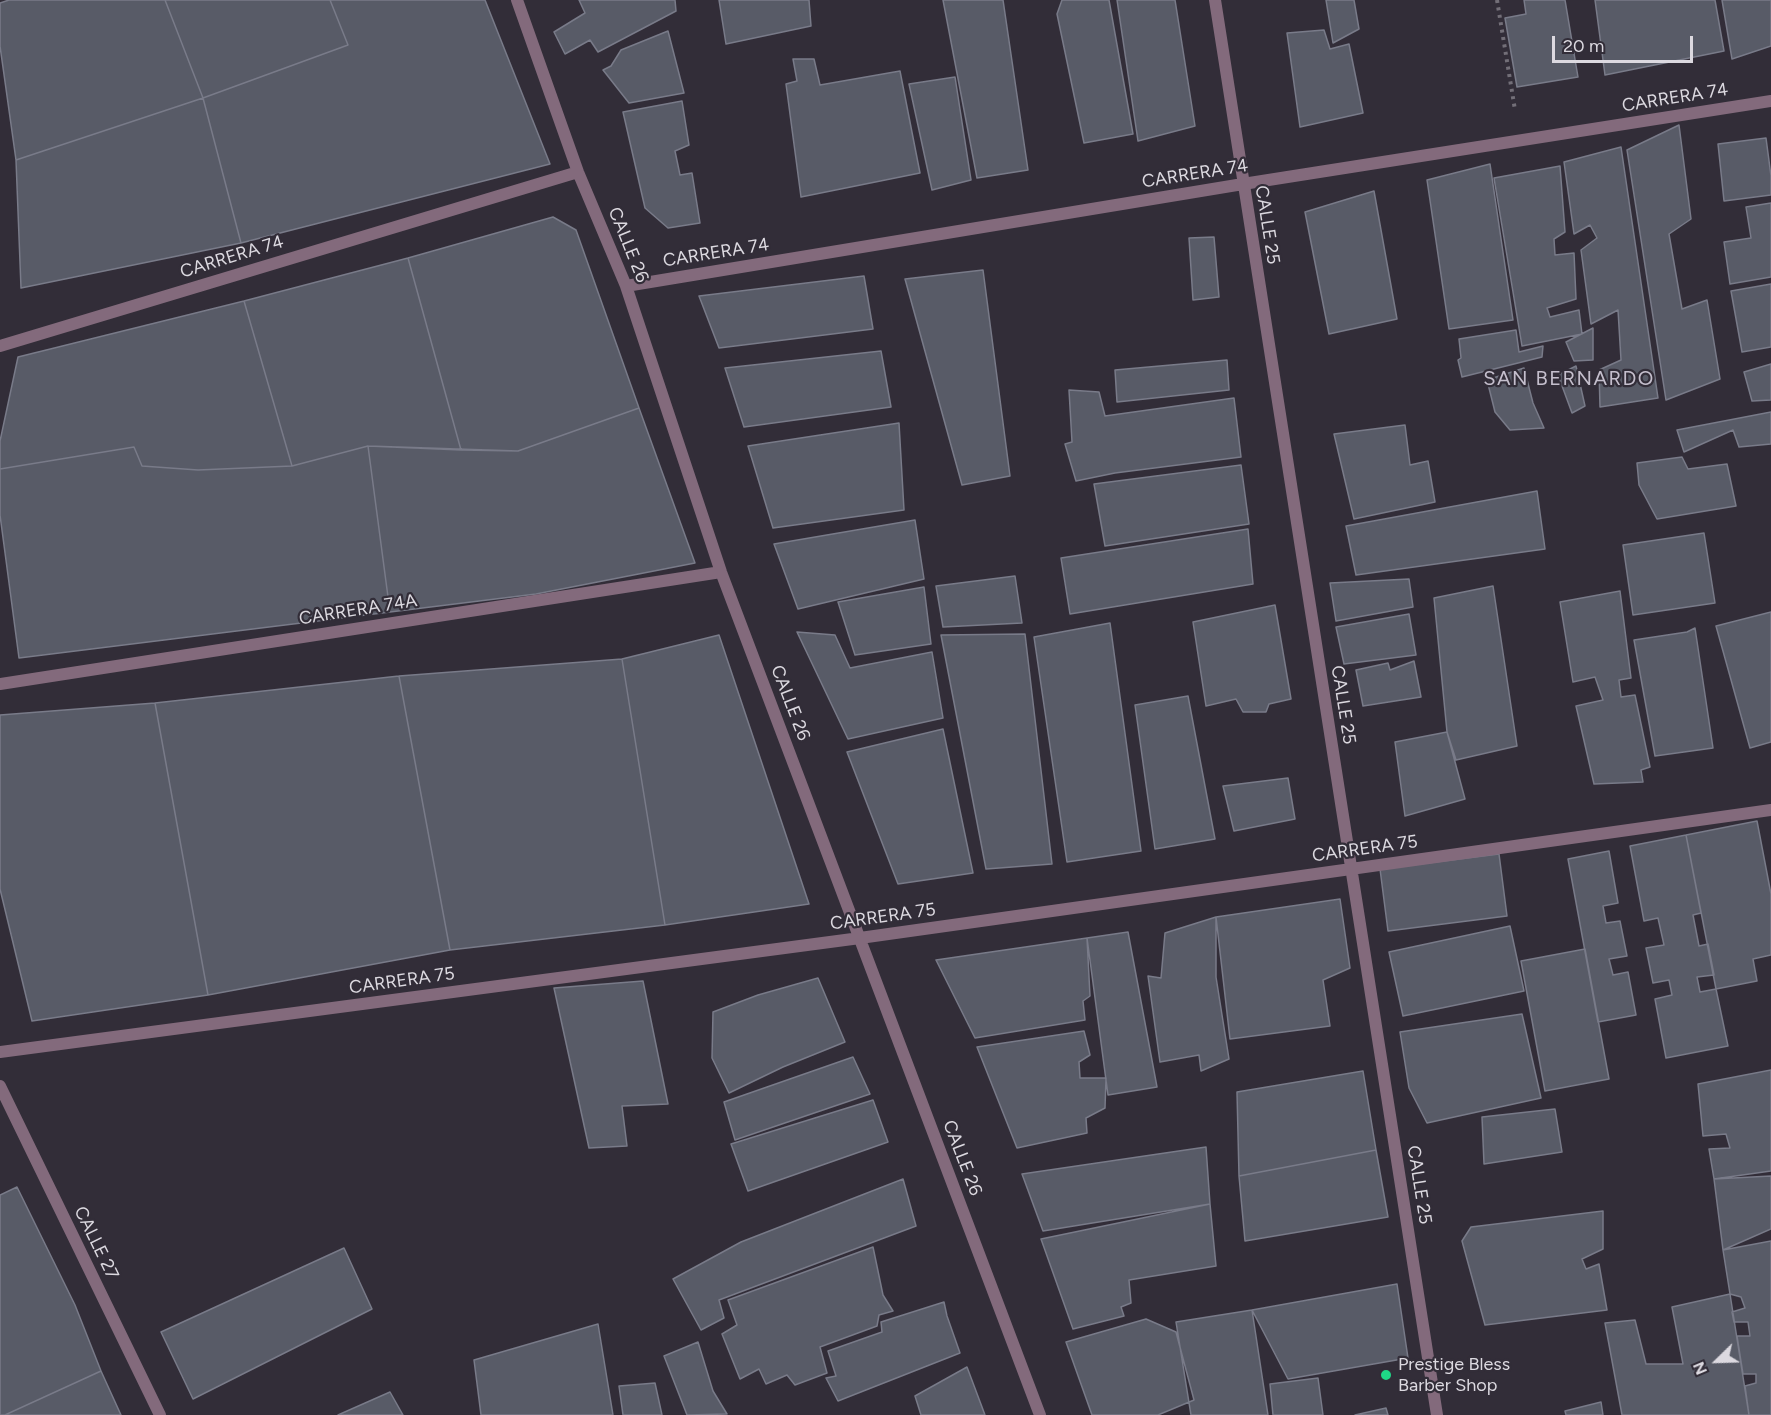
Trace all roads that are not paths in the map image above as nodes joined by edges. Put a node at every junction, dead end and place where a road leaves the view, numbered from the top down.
1 (517, 0) edge
2 (1215, 0) edge
3 (1771, 101) edge
4 (578, 172) junction
5 (1243, 184) junction
6 (626, 286) junction
7 (0, 346) edge
8 (722, 572) junction
9 (0, 684) edge
10 (1771, 810) edge
11 (1350, 869) junction
12 (860, 938) junction
13 (0, 1052) edge
14 (0, 1086) edge
15 (160, 1415) edge
16 (1040, 1415) edge
17 (1437, 1415) edge

1 - 4 street, CALLE 26
2 - 5 street, CALLE 25
3 - 5 street, CARRERA 74
4 - 6 street, CALLE 26
4 - 7 street, CARRERA 74
5 - 6 street, CARRERA 74
5 - 11 street, CALLE 25
6 - 8 street, CALLE 26
8 - 9 street, CARRERA 74A
8 - 12 street, CALLE 26
10 - 11 street, CARRERA 75
11 - 12 street, CARRERA 75
11 - 17 street, CALLE 25
12 - 13 street, CARRERA 75
12 - 16 street, CALLE 26
14 - 15 street, CALLE 27

